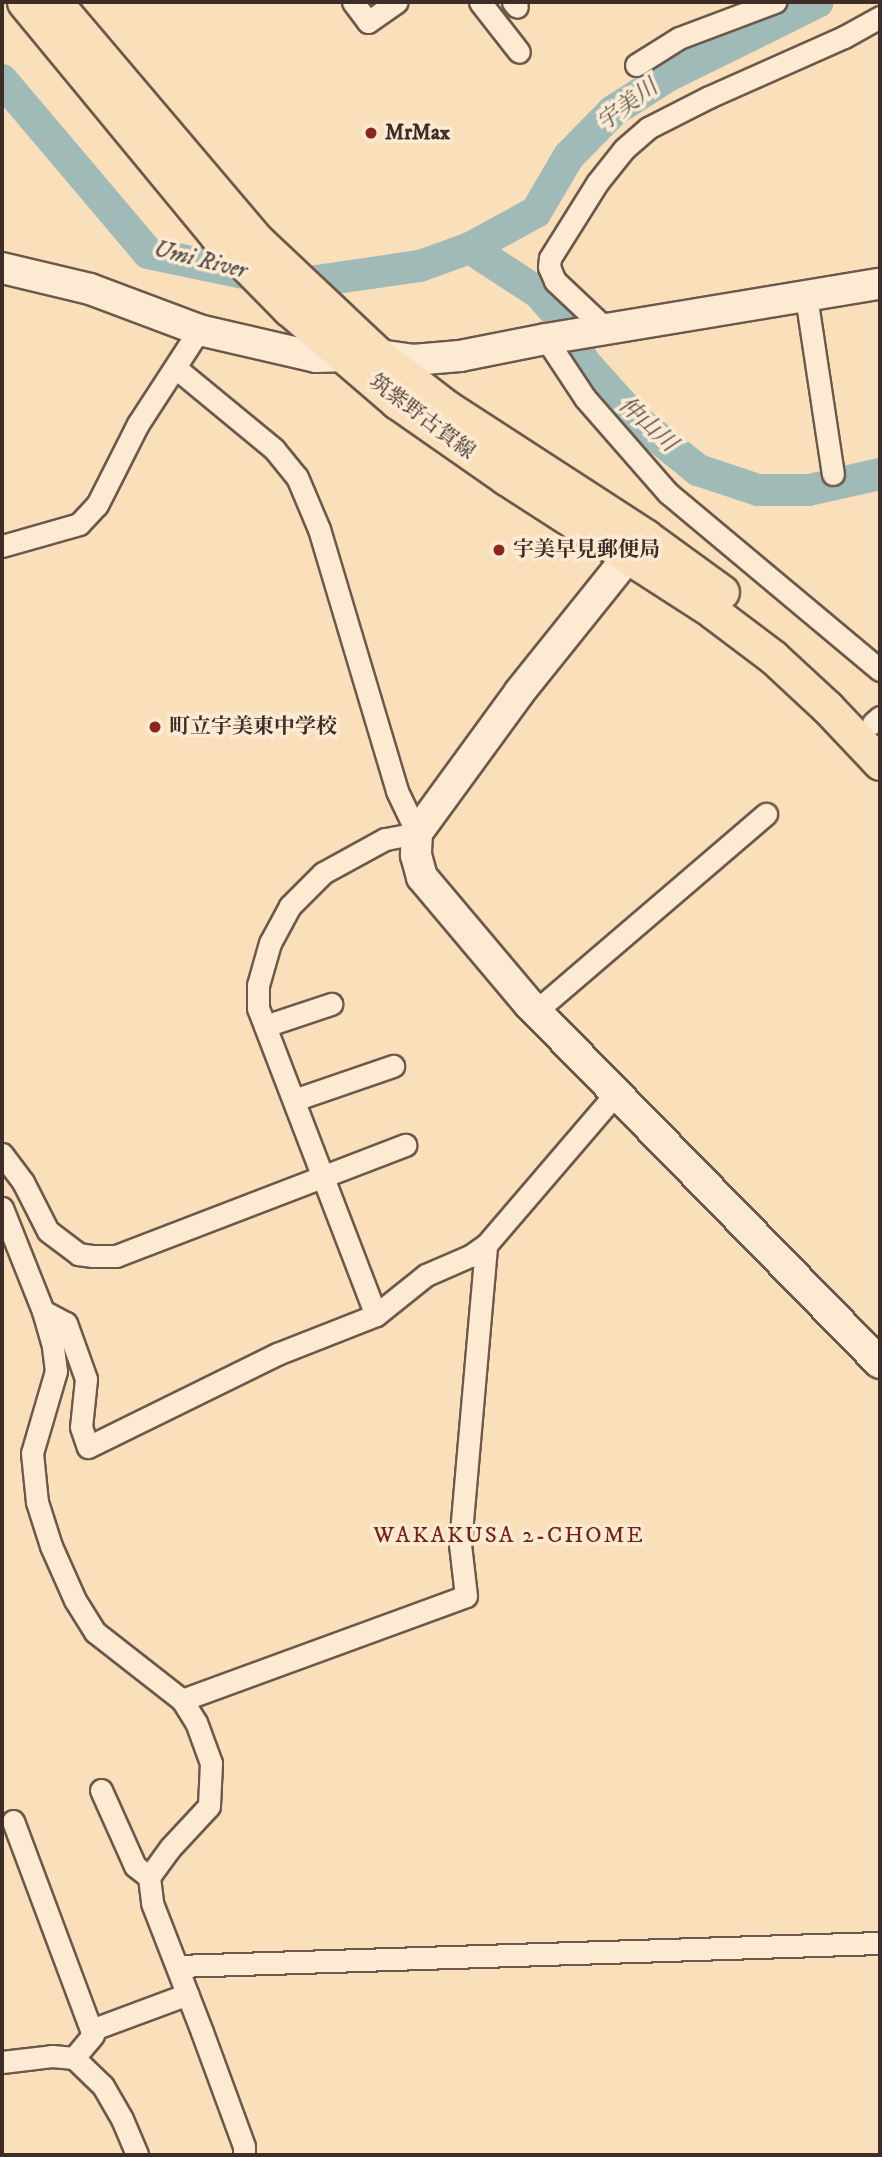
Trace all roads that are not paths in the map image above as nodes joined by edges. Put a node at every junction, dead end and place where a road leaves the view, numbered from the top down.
1 (24, 2) edge
2 (55, 2) edge
3 (353, 2) edge
4 (397, 2) edge
5 (480, 2) edge
6 (775, 2) edge
7 (880, 17) edge
8 (519, 52) dead end
9 (636, 65) dead end
10 (2, 268) edge
11 (880, 284) edge
12 (806, 296) junction
13 (199, 330) junction
14 (603, 330) junction
15 (546, 339) junction
16 (379, 355) junction
17 (343, 356) junction
18 (177, 369) junction
19 (833, 474) dead end
20 (2, 546) edge
21 (637, 546) junction
22 (880, 670) edge
23 (878, 723) edge
24 (880, 763) edge
25 (766, 814) dead end
26 (417, 833) junction
27 (331, 1004) dead end
28 (536, 1011) junction
29 (265, 1026) junction
30 (393, 1066) dead end
31 (617, 1093) junction
32 (294, 1100) junction
33 (405, 1145) dead end
34 (2, 1154) edge
35 (323, 1177) junction
36 (2, 1208) edge
37 (486, 1245) junction
38 (43, 1311) junction
39 (376, 1315) junction
40 (880, 1363) edge
41 (182, 1700) junction
42 (101, 1790) dead end
43 (13, 1821) dead end
44 (149, 1877) junction
45 (880, 1943) edge
46 (178, 1966) junction
47 (188, 1994) junction
48 (91, 2030) junction
49 (74, 2058) junction
50 (2, 2062) edge
51 (137, 2155) edge
52 (244, 2155) edge

1 - 17 main road, 筑紫野古賀線
2 - 16 main road, 筑紫野古賀線
3 - 4 street
5 - 8 street
6 - 9 street
7 - 14 street
10 - 13 street
11 - 12 street
12 - 14 street
12 - 19 street
13 - 17 street
13 - 18 street
14 - 15 street
15 - 16 street
15 - 22 street
16 - 17 street
16 - 21 main road, 筑紫野古賀線
17 - 21 main road, 筑紫野古賀線
18 - 20 street
18 - 26 street
21 - 23 main road, 筑紫野古賀線
21 - 24 main road, 筑紫野古賀線
21 - 26 street
25 - 28 street
26 - 28 street
26 - 29 street
27 - 29 street
28 - 31 street
29 - 32 street
30 - 32 street
31 - 37 street
31 - 40 street
32 - 35 street
33 - 35 street
34 - 35 street
35 - 39 street
36 - 38 street
37 - 39 street
37 - 41 street
38 - 39 street
38 - 41 street
41 - 44 street
42 - 44 street
43 - 48 street
44 - 46 street
45 - 46 street
46 - 47 street
47 - 48 street
47 - 52 street
48 - 49 street
49 - 50 street
49 - 51 street

